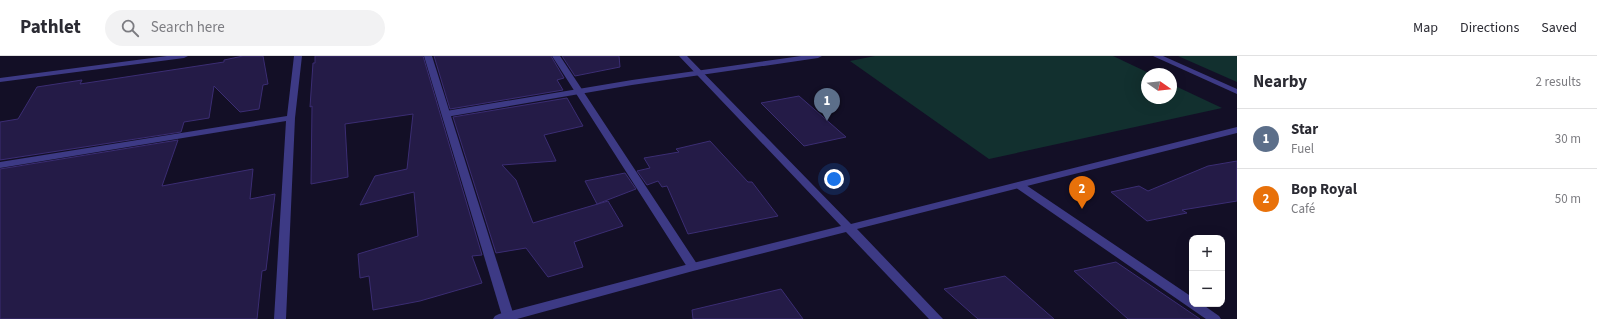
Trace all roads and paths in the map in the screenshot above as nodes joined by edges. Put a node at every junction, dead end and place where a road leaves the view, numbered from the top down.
1 (184, 56) edge
2 (298, 56) edge
3 (428, 56) edge
4 (556, 56) edge
5 (683, 56) edge
6 (818, 56) edge
7 (1157, 56) edge
8 (148, 58) edge
9 (698, 72) junction
10 (0, 80) edge
11 (577, 90) junction
12 (1237, 92) edge
13 (446, 114) junction
14 (291, 118) junction
15 (1237, 130) edge
16 (0, 165) edge
17 (1020, 185) junction
18 (849, 228) junction
19 (693, 268) junction
20 (1189, 302) edge
21 (1197, 307) edge
22 (504, 318) edge
23 (280, 319) edge
24 (937, 319) edge
25 (1215, 319) edge

1 - 8 street
2 - 14 street
3 - 13 street
4 - 11 street
5 - 9 street
6 - 9 street
7 - 12 street
8 - 10 street
9 - 11 street
9 - 18 street
11 - 13 street
11 - 19 street
13 - 22 street
14 - 16 street
14 - 23 street
15 - 17 street
17 - 18 street
17 - 20 street
18 - 19 street
18 - 24 street
19 - 22 street
21 - 25 street

